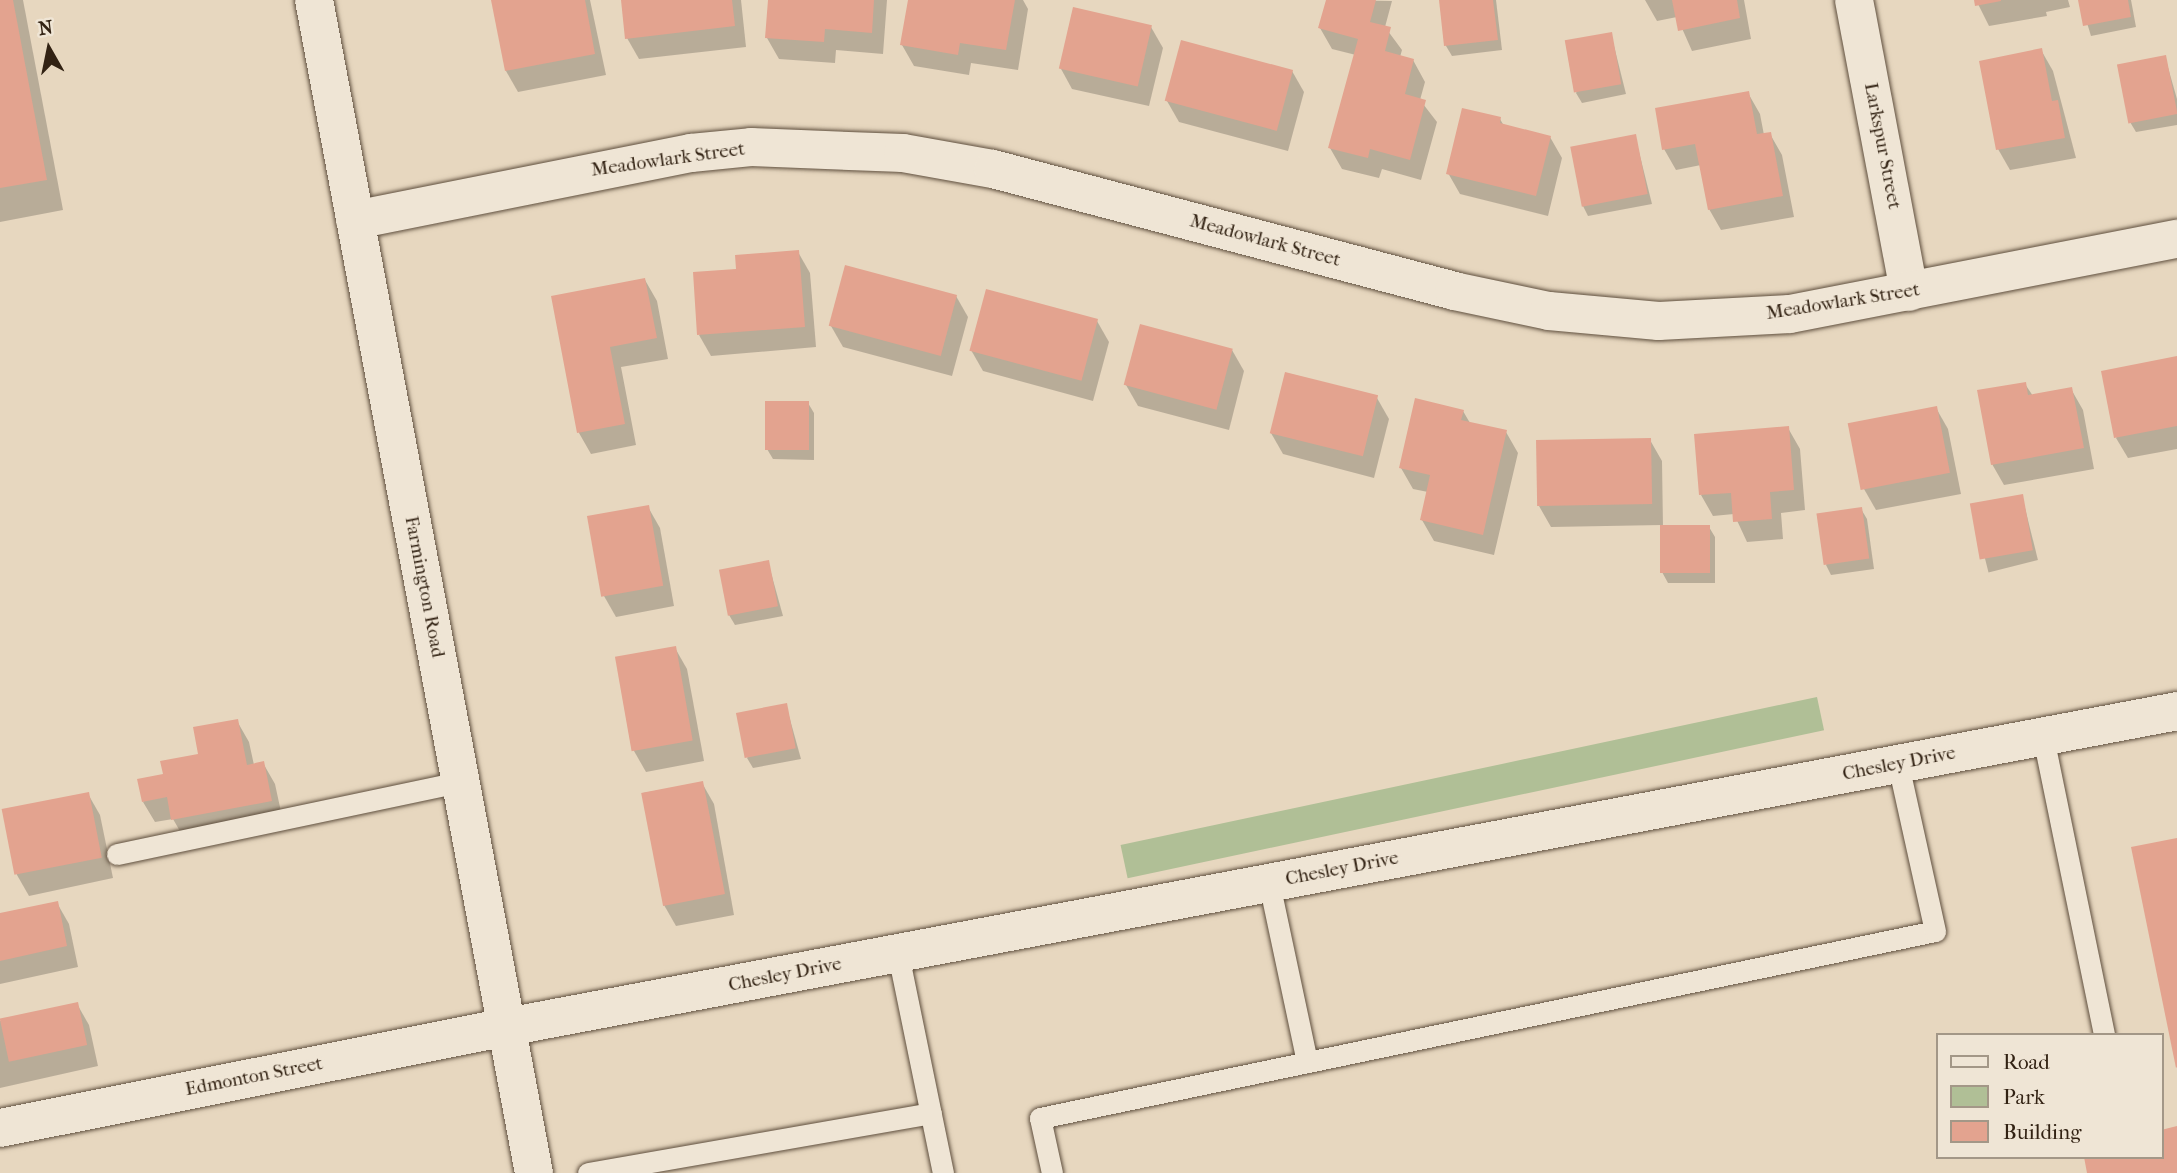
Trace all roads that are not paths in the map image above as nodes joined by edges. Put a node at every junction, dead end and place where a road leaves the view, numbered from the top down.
1 (314, 0) edge
2 (1854, 0) edge
3 (355, 220) junction
4 (2177, 239) edge
5 (1909, 292) junction
6 (2177, 711) edge
7 (2043, 737) junction
8 (1898, 764) junction
9 (460, 782) junction
10 (117, 854) dead end
11 (1269, 883) junction
12 (898, 954) junction
13 (507, 1027) junction
14 (2104, 1033) edge
15 (1307, 1062) junction
16 (931, 1112) junction
17 (0, 1128) edge
18 (534, 1173) edge
19 (588, 1173) edge
20 (943, 1173) edge
21 (1052, 1173) edge

1 - 3 street, Farmington Road
2 - 5 street, Larkspur Street
3 - 5 street, Meadowlark Street
3 - 9 street, Farmington Road
4 - 5 street, Meadowlark Street
6 - 7 street, Chesley Drive
7 - 8 street, Chesley Drive
7 - 14 lane
8 - 11 street, Chesley Drive
8 - 15 lane
9 - 10 lane
9 - 13 street, Farmington Road
11 - 12 street, Chesley Drive
11 - 15 lane
12 - 13 street, Chesley Drive
12 - 16 lane
13 - 17 street, Edmonton Street
13 - 18 street, Farmington Road
15 - 21 lane
16 - 19 lane
16 - 20 lane

